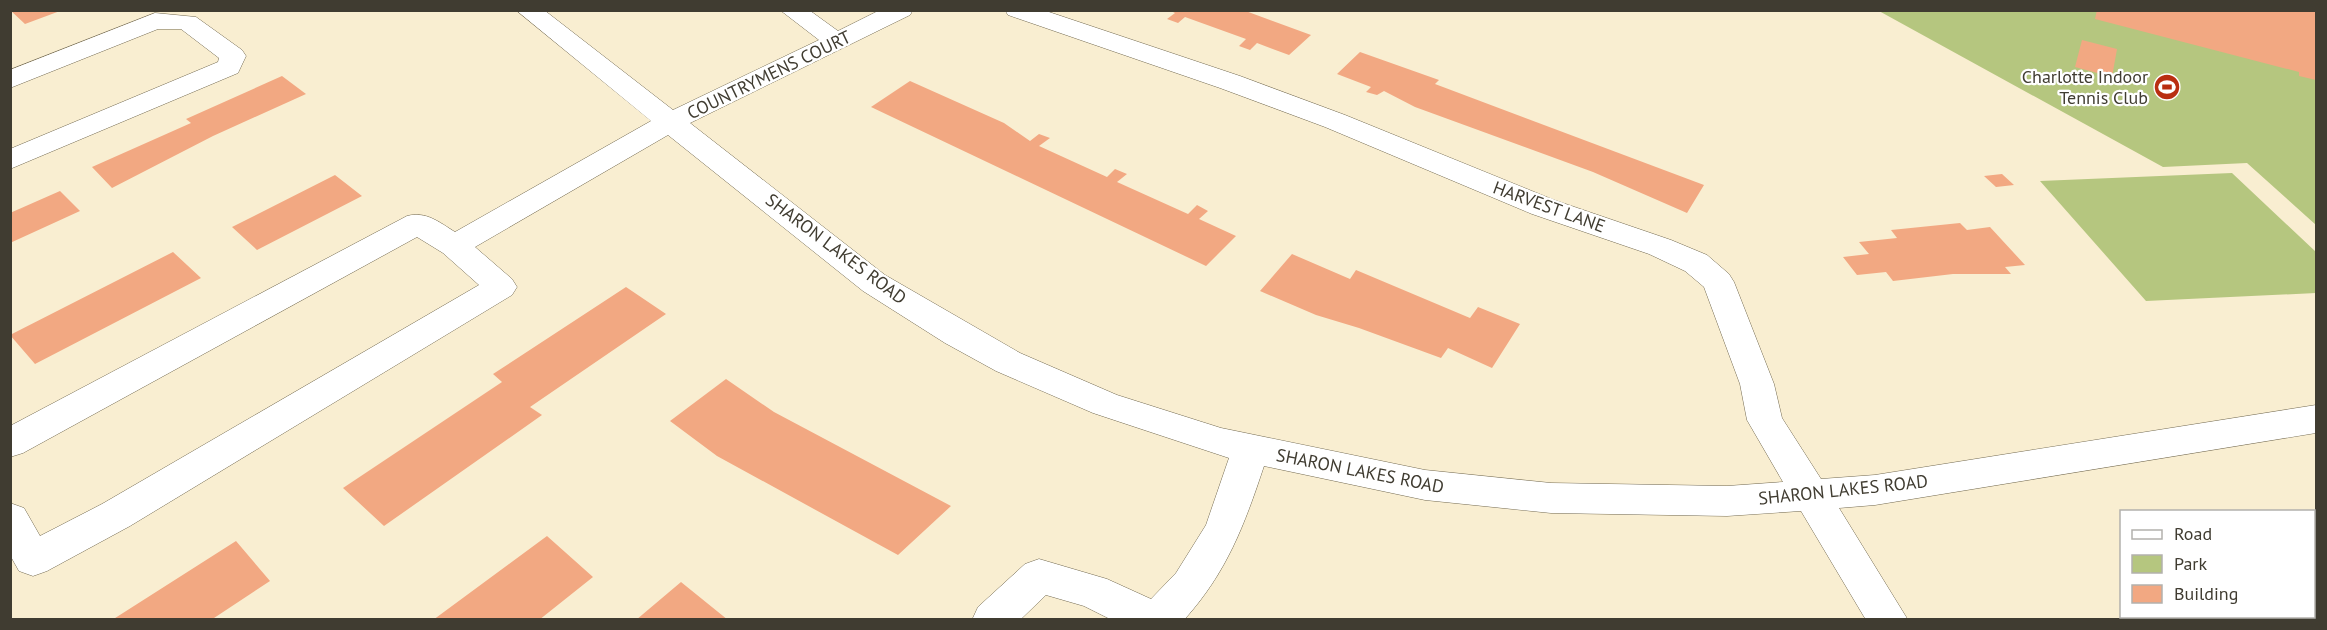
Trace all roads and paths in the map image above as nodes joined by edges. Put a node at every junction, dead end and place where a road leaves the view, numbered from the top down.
1 (217, 10) edge
2 (528, 10) edge
3 (792, 10) edge
4 (901, 10) edge
5 (1017, 10) edge
6 (148, 16) edge
7 (187, 22) junction
8 (838, 42) junction
9 (10, 80) edge
10 (669, 123) junction
11 (10, 160) edge
12 (454, 246) junction
13 (2316, 418) edge
14 (10, 443) edge
15 (1251, 450) junction
16 (1812, 496) junction
17 (10, 519) edge
18 (992, 620) edge
19 (1156, 620) edge
20 (1888, 620) edge

1 - 7 street
2 - 10 street, SHARON LAKES ROAD
3 - 8 street
4 - 8 street, COUNTRYMENS COURT
5 - 16 street, HARVEST LANE
6 - 7 street
6 - 9 street
7 - 11 street
8 - 10 street, COUNTRYMENS COURT
10 - 12 street, COUNTRYMENS COURT
10 - 15 street, SHARON LAKES ROAD
12 - 14 street
12 - 17 street
13 - 16 street, SHARON LAKES ROAD
15 - 16 street, SHARON LAKES ROAD
15 - 19 street
16 - 20 street, HARVEST LANE
18 - 19 street

